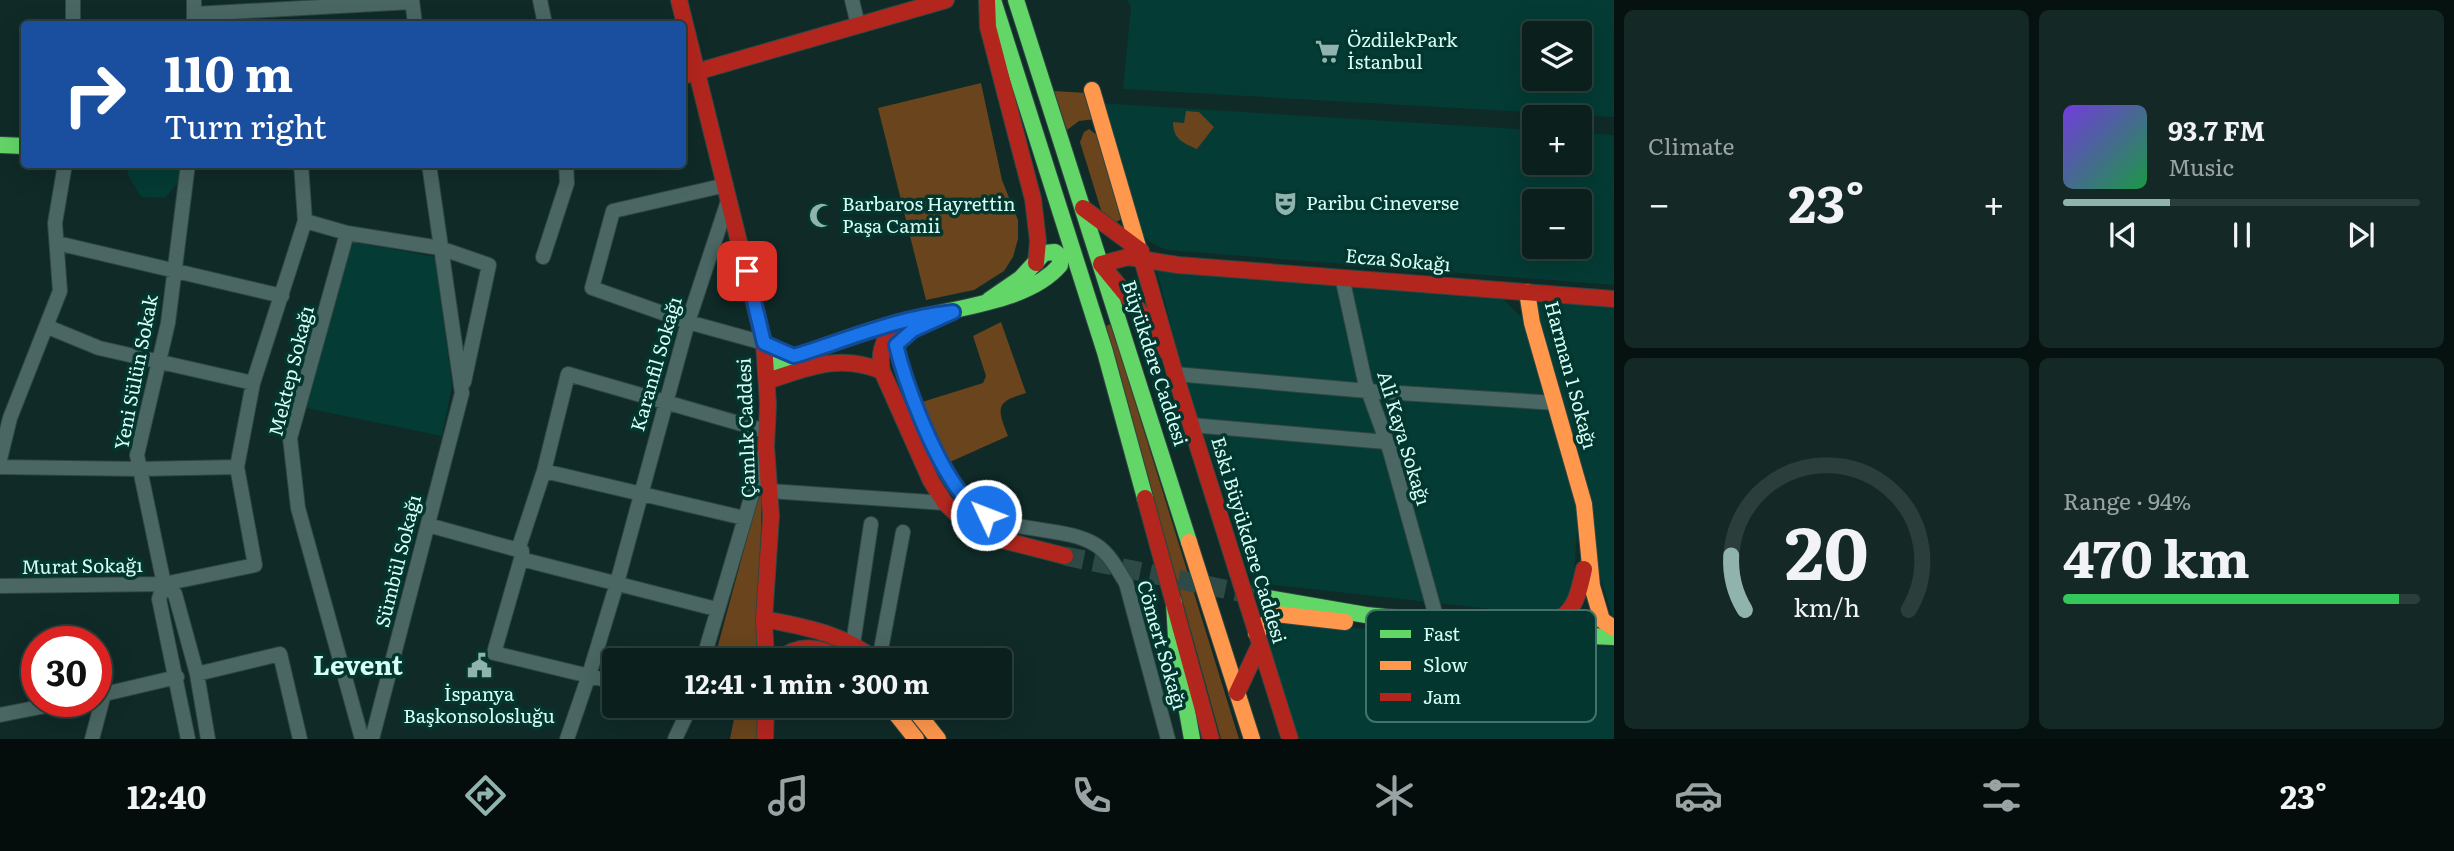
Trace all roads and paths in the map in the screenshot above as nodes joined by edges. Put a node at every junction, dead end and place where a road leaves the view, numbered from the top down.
1 (73, 0) edge
2 (540, 0) edge
3 (679, 0) edge
4 (852, 0) edge
5 (946, 0) edge
6 (987, 0) edge
7 (993, 0) edge
8 (1016, 0) edge
9 (412, 1) edge
10 (194, 13) edge
11 (73, 21) edge
12 (415, 21) edge
13 (544, 21) edge
14 (682, 21) edge
15 (858, 25) junction
16 (686, 48) edge
17 (690, 75) edge
18 (1092, 90) dead end
19 (0, 145) edge
20 (21, 146) edge
21 (64, 168) edge
22 (188, 168) edge
23 (302, 168) edge
24 (430, 168) edge
25 (566, 168) edge
26 (728, 191) junction
27 (1083, 208) junction
28 (305, 221) junction
29 (347, 233) junction
30 (57, 243) junction
31 (440, 248) junction
32 (1141, 255) junction
33 (543, 257) dead end
34 (1035, 263) junction
35 (1101, 264) junction
36 (175, 271) junction
37 (1050, 277) junction
38 (1342, 277) junction
39 (1086, 290) junction
40 (1527, 292) junction
41 (282, 296) junction
42 (1614, 299) edge
43 (989, 300) junction
44 (953, 312) junction
45 (907, 321) junction
46 (688, 322) junction
47 (48, 327) junction
48 (764, 343) junction
49 (896, 345) junction
50 (1168, 353) junction
51 (794, 356) junction
52 (159, 362) junction
53 (882, 371) junction
54 (1175, 374) junction
55 (766, 375) junction
56 (253, 383) junction
57 (1368, 391) junction
58 (462, 393) junction
59 (892, 393) junction
60 (666, 402) junction
61 (1556, 403) junction
62 (1191, 425) junction
63 (766, 438) junction
64 (1386, 442) junction
65 (0, 459) edge
66 (0, 467) edge
67 (236, 467) junction
68 (139, 469) junction
69 (544, 471) junction
70 (769, 491) junction
71 (642, 494) junction
72 (945, 503) junction
73 (744, 518) junction
74 (872, 524) dead end
75 (428, 525) junction
76 (903, 532) dead end
77 (1587, 551) junction
78 (519, 555) junction
79 (1065, 556) tunnel mouth
80 (617, 583) junction
81 (164, 584) junction
82 (0, 586) edge
83 (1268, 598) tunnel mouth
84 (1174, 602) junction
85 (1333, 608) junction
86 (716, 609) junction
87 (1434, 609) dead end
88 (1382, 610) edge
89 (1569, 610) edge
90 (1366, 615) edge
91 (764, 620) junction
92 (1366, 623) edge
93 (1614, 628) edge
94 (1596, 636) edge
95 (1614, 637) edge
96 (1258, 639) junction
97 (853, 644) junction
98 (706, 648) edge
99 (765, 648) edge
100 (850, 648) edge
101 (860, 648) edge
102 (879, 648) edge
103 (197, 674) junction
104 (589, 675) junction
105 (177, 677) junction
106 (602, 679) edge
107 (112, 692) edge
108 (1237, 693) junction
109 (21, 711) edge
110 (0, 715) edge
111 (96, 717) edge
112 (685, 718) edge
113 (766, 718) edge
114 (899, 718) edge
115 (920, 718) edge
116 (934, 737) edge
117 (92, 739) edge
118 (188, 739) edge
119 (208, 739) edge
120 (300, 739) edge
121 (362, 739) edge
122 (372, 739) edge
123 (567, 739) edge
124 (675, 739) edge
125 (765, 739) edge
126 (916, 739) edge
127 (1168, 739) edge
128 (1192, 739) edge
129 (1211, 739) edge
130 (1252, 739) edge
131 (1290, 739) edge

1 - 11 street
2 - 13 street
3 - 14 main road
4 - 15 street
5 - 15 main road
6 - 34 main road
7 - 39 main road
8 - 27 main road, Büyükdere Caddesi
9 - 10 street
9 - 12 street
15 - 17 main road
16 - 17 main road
17 - 26 main road
18 - 32 main road
19 - 20 main road
21 - 30 street
22 - 36 street, Yeni Sülün Sokak
23 - 28 street
24 - 31 street, Sümbül Sokağı
25 - 33 street
26 - 46 street, Karanfil Sokağı
26 - 46 street
26 - 48 main road, Çamlık Caddesi
27 - 32 main road
27 - 35 main road, Büyükdere Caddesi
28 - 29 street
28 - 41 street
29 - 31 street
29 - 121 street, Mektep Sokağı
30 - 36 street
30 - 47 street
31 - 58 street, Sümbül Sokağı
31 - 58 street, Sümbül Sokağı
32 - 35 main road
32 - 38 main road, Ecza Sokağı
32 - 50 main road
34 - 37 main road
34 - 43 main road
35 - 39 main road
35 - 50 main road
35 - 108 main road, Büyükdere Caddesi
36 - 41 street
36 - 52 street, Yeni Sülün Sokak
37 - 39 main road
37 - 43 main road
38 - 40 main road, Ecza Sokağı
38 - 57 street, Ali Kaya Sokağı
39 - 84 main road
40 - 42 main road, Ecza Sokağı
40 - 61 main road, Harman 1 Sokağı
41 - 56 street
43 - 44 main road
44 - 45 main road
44 - 49 main road
45 - 51 main road
45 - 53 main road
46 - 48 street
46 - 60 street, Karanfil Sokağı
47 - 52 street
47 - 65 street
48 - 51 main road
48 - 55 main road, Çamlık Caddesi
49 - 59 main road
49 - 127 street, Cömert Sokağı
50 - 54 main road, Eski Büyükdere Caddesi
51 - 55 main road
52 - 56 street
52 - 68 street, Yeni Sülün Sokak
53 - 55 main road
53 - 59 main road
54 - 57 street
54 - 62 main road, Eski Büyükdere Caddesi
55 - 63 main road, Çamlık Caddesi
56 - 67 street
57 - 61 street
57 - 64 street, Ali Kaya Sokağı
58 - 75 street, Sümbül Sokağı
59 - 72 main road
60 - 63 street
60 - 69 street
60 - 71 street, Karanfil Sokağı
61 - 77 main road, Harman 1 Sokağı
62 - 64 street
62 - 96 main road, Eski Büyükdere Caddesi
63 - 70 main road, Çamlık Caddesi
63 - 73 street
64 - 87 street, Ali Kaya Sokağı
66 - 68 street
67 - 68 street
67 - 81 street, Murat Sokağı
68 - 81 street, Yeni Sülün Sokak
69 - 71 street
69 - 78 street
70 - 72 street
70 - 91 main road, Çamlık Caddesi
71 - 73 street
71 - 80 street, Karanfil Sokağı
72 - 79 main road
73 - 86 street
74 - 97 street
75 - 78 street
75 - 122 street, Sümbül Sokağı
76 - 102 street
77 - 89 main road
77 - 93 main road
78 - 80 street
78 - 104 street
80 - 86 street
80 - 104 street, Karanfil Sokağı
81 - 82 street, Murat Sokağı
81 - 103 street
81 - 105 street
83 - 85 main road
84 - 128 main road
84 - 129 main road
85 - 88 main road
85 - 90 main road
86 - 98 street
91 - 97 main road
91 - 99 main road, Çamlık Caddesi
92 - 96 main road
94 - 95 main road
96 - 108 main road
96 - 131 main road, Eski Büyükdere Caddesi
97 - 100 main road
97 - 101 main road
103 - 119 street
103 - 120 street
104 - 106 street
104 - 123 street, Karanfil Sokağı
105 - 107 street
105 - 118 street
108 - 130 main road, Büyükdere Caddesi
109 - 110 street
111 - 117 street
112 - 124 street
113 - 125 main road
114 - 126 main road
115 - 116 main road

